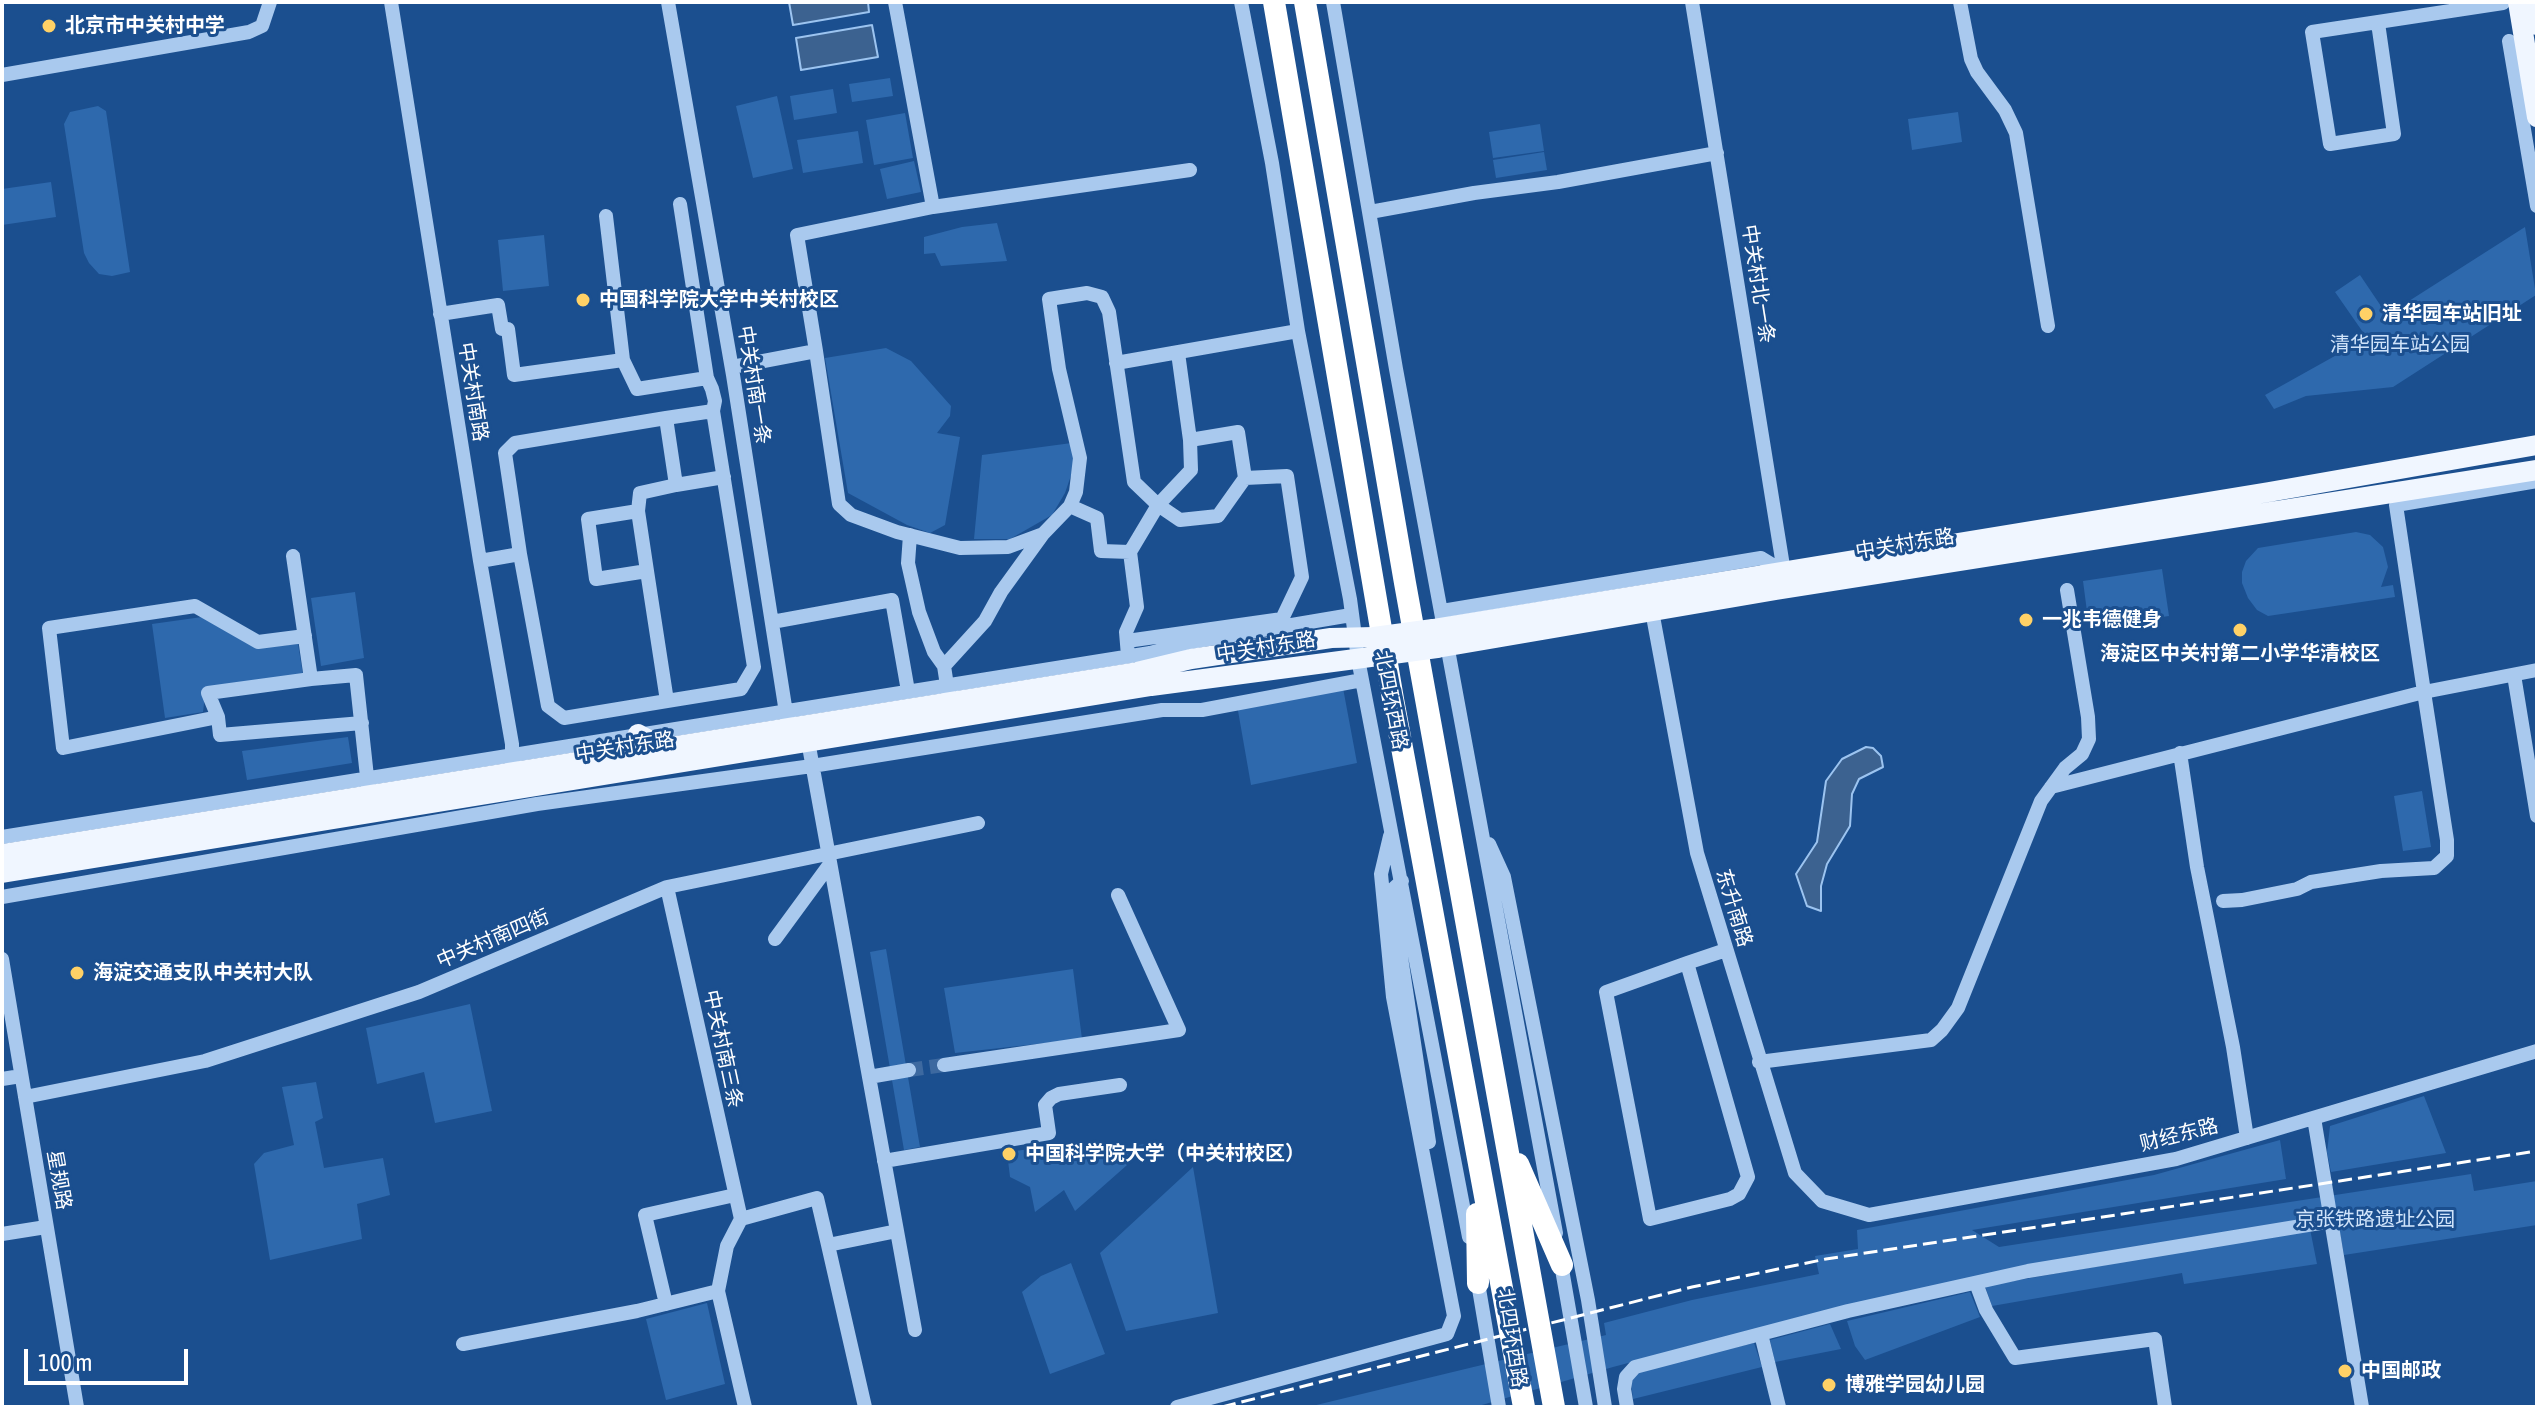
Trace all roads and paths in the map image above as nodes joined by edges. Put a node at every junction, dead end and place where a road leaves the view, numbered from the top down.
1 (270, 2) edge
2 (391, 2) edge
3 (668, 2) edge
4 (895, 2) edge
5 (1241, 2) edge
6 (1274, 2) edge
7 (1305, 2) edge
8 (1333, 2) edge
9 (1692, 2) edge
10 (1960, 2) edge
11 (2516, 2) edge
12 (2534, 2) edge
13 (2503, 3) edge
14 (2537, 20) edge
15 (2378, 23) junction
16 (2509, 41) joint
17 (2, 75) edge
18 (2537, 117) edge
19 (1717, 153) junction
20 (1190, 170) dead end
21 (680, 204) dead end
22 (2537, 206) edge
23 (933, 207) junction
24 (1370, 212) junction
25 (606, 216) dead end
26 (440, 314) junction
27 (2048, 326) dead end
28 (1298, 331) junction
29 (816, 351) junction
30 (1178, 353) junction
31 (623, 360) junction
32 (1116, 363) junction
33 (732, 371) junction
34 (710, 383) junction
35 (713, 411) junction
36 (666, 418) junction
37 (1190, 440) junction
38 (2537, 445) edge
39 (2537, 470) edge
40 (724, 477) junction
41 (1245, 478) junction
42 (2537, 481) edge
43 (676, 485) junction
44 (2395, 499) junction
45 (1158, 505) junction
46 (1070, 506) junction
47 (638, 511) junction
48 (1043, 534) junction
49 (910, 535) junction
50 (1130, 552) junction
51 (520, 554) junction
52 (293, 556) dead end
53 (480, 561) junction
54 (647, 571) junction
55 (1784, 572) junction
56 (2067, 590) dead end
57 (1652, 611) junction
58 (1351, 615) junction
59 (772, 622) junction
60 (1441, 632) junction
61 (305, 636) junction
62 (1127, 641) junction
63 (1366, 648) junction
64 (1128, 656) junction
65 (944, 666) junction
66 (2537, 670) edge
67 (2514, 675) junction
68 (311, 679) junction
69 (1362, 680) junction
70 (908, 691) junction
71 (2424, 692) junction
72 (948, 694) junction
73 (667, 701) junction
74 (218, 717) junction
75 (787, 719) junction
76 (362, 723) junction
77 (638, 734) junction
78 (808, 741) junction
79 (664, 748) junction
80 (2180, 753) junction
81 (812, 766) junction
82 (513, 772) junction
83 (368, 787) junction
84 (2051, 787) junction
85 (2537, 816) edge
86 (978, 823) dead end
87 (1479, 823) junction
88 (1391, 829) junction
89 (2, 837) edge
90 (2, 854) edge
91 (829, 859) junction
92 (2, 873) edge
93 (1402, 881) junction
94 (667, 887) junction
95 (1118, 895) dead end
96 (2, 897) edge
97 (2223, 901) dead end
98 (775, 939) dead end
99 (1726, 950) junction
100 (2, 959) edge
101 (1687, 963) junction
102 (2537, 1051) edge
103 (1759, 1062) junction
104 (944, 1065) tunnel mouth
105 (909, 1070) tunnel mouth
106 (21, 1076) junction
107 (869, 1077) junction
108 (2, 1079) edge
109 (1120, 1085) dead end
110 (25, 1097) junction
111 (2314, 1118) junction
112 (1503, 1128) junction
113 (2247, 1138) junction
114 (1476, 1149) junction
115 (884, 1161) junction
116 (735, 1195) junction
117 (1822, 1201) joint
118 (741, 1219) junction
119 (2332, 1221) junction
120 (46, 1227) junction
121 (897, 1231) junction
122 (2, 1234) edge
123 (1440, 1234) junction
124 (828, 1245) junction
125 (1562, 1265) junction
126 (1478, 1283) junction
127 (1976, 1283) junction
128 (718, 1291) junction
129 (666, 1304) junction
130 (915, 1330) dead end
131 (1761, 1334) junction
132 (463, 1344) dead end
133 (77, 1407) edge
134 (745, 1407) edge
135 (865, 1407) edge
136 (1177, 1407) edge
137 (1499, 1407) edge
138 (1524, 1407) edge
139 (1554, 1407) edge
140 (1586, 1407) edge
141 (1605, 1407) edge
142 (1627, 1407) edge
143 (1779, 1407) edge
144 (2165, 1407) edge
145 (2362, 1407) edge

1 - 17 street
2 - 26 street, 中关村南路
3 - 33 street, 中关村南一条
4 - 23 street
5 - 28 street, 北四环西路
6 - 114 highway, 北四环西路
7 - 112 highway, 北四环西路
8 - 24 street
9 - 19 street, 中关村北一条
10 - 27 street
11 - 16 main road
11 - 18 main road
12 - 14 main road
13 - 15 street
15 - 15 street
16 - 22 street
19 - 24 street
19 - 55 street, 中关村北一条
20 - 23 street
21 - 34 street
23 - 29 street
24 - 60 street
25 - 31 street
26 - 31 street
26 - 53 street, 中关村南路
28 - 30 street
28 - 58 street, 北四环西路
29 - 33 street
29 - 49 street
30 - 32 street
30 - 37 street
31 - 34 street
32 - 45 street
32 - 46 street
33 - 34 street
33 - 59 street, 中关村南一条
34 - 35 street
35 - 36 street
35 - 40 street
36 - 43 street
36 - 51 street
37 - 41 street
37 - 45 street
38 - 55 main road, 中关村东路
39 - 44 main road, 中关村东路
40 - 43 street
40 - 73 street
41 - 45 street
41 - 62 street
42 - 44 street, 中关村东路
43 - 47 street
44 - 57 main road, 中关村东路
44 - 71 street
45 - 50 street
46 - 48 street
46 - 50 street
47 - 54 street
47 - 54 street
48 - 49 street
48 - 65 street
49 - 65 street
50 - 62 street
51 - 53 street
51 - 73 street
52 - 61 street
53 - 82 street, 中关村南路
54 - 73 street
55 - 60 main road, 中关村东路
56 - 84 street
57 - 60 main road, 中关村东路
57 - 99 street, 东升南路
58 - 63 street, 北四环西路
58 - 64 street, 中关村东路
59 - 70 street
59 - 75 street, 中关村南一条
60 - 63 main road, 中关村东路, bridge
60 - 87 street
61 - 68 street
61 - 74 street
62 - 64 street
63 - 69 street, 北四环西路
63 - 72 main road, 中关村东路
63 - 78 main road, 中关村东路
64 - 72 street, 中关村东路
65 - 72 street
66 - 67 street
67 - 71 street
67 - 85 street
68 - 74 street
68 - 76 street
69 - 81 street
69 - 88 street, 北四环西路
70 - 72 street, 中关村东路
70 - 75 street, 中关村东路
71 - 80 street
71 - 97 street
72 - 75 main road, 中关村东路
74 - 76 street
75 - 77 street, 中关村东路
75 - 79 main road, 中关村东路
76 - 83 street
77 - 79 main road
77 - 82 street, 中关村东路
78 - 81 street
78 - 82 main road, 中关村东路
79 - 82 main road, 中关村东路
80 - 84 street
80 - 113 street
81 - 91 street
81 - 96 street
82 - 83 main road, 中关村东路
82 - 92 main road, 中关村东路
83 - 89 street, 中关村东路
83 - 90 main road, 中关村东路
84 - 103 street
86 - 91 street, 中关村南四街
87 - 125 street
87 - 141 street
88 - 93 street, 北四环西路
88 - 123 street
91 - 94 street, 中关村南四街
91 - 98 street
91 - 107 street
93 - 123 street
93 - 126 street, 北四环西路
94 - 110 street, 中关村南四街
94 - 116 street, 中关村南三条
95 - 104 street
99 - 101 street
99 - 103 street, 东升南路
100 - 106 street, 星规路
101 - 101 street
102 - 111 street, 财经东路
103 - 117 street, 东升南路
105 - 107 street
106 - 108 street
106 - 110 street, 星规路
107 - 115 street
109 - 115 street
110 - 120 street, 星规路
111 - 113 street, 财经东路
111 - 119 street
112 - 125 highway
112 - 139 highway, 北四环西路
113 - 117 street, 财经东路
114 - 126 highway
114 - 138 highway, 北四环西路
115 - 121 street
116 - 118 street, 中关村南三条
116 - 129 street
118 - 124 street
118 - 128 street
119 - 127 street
119 - 145 street
120 - 122 street
120 - 133 street, 星规路
121 - 124 street
121 - 130 street
123 - 136 street
124 - 135 street
125 - 140 street
126 - 137 street, 北四环西路
127 - 131 street
127 - 144 street
128 - 129 street
128 - 134 street
129 - 132 street
131 - 142 street
131 - 143 street

